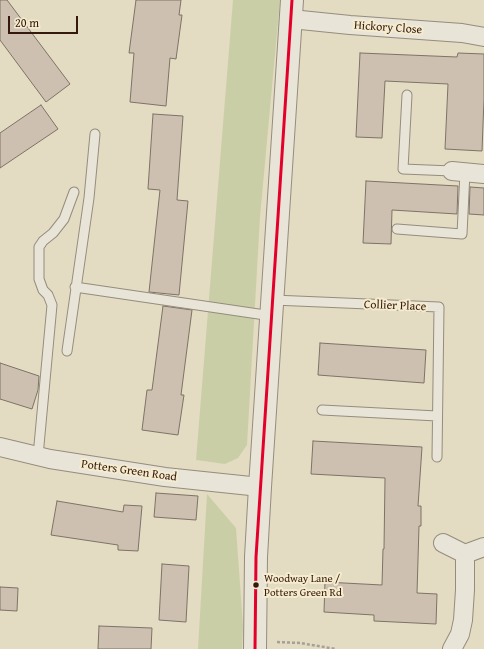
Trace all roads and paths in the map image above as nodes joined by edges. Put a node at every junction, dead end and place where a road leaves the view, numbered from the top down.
1 (292, 9) edge
2 (484, 37) edge
3 (407, 95) dead end
4 (95, 134) dead end
5 (458, 172) junction
6 (484, 174) edge
7 (74, 192) dead end
8 (397, 229) dead end
9 (76, 287) junction
10 (272, 308) junction
11 (67, 351) dead end
12 (322, 410) dead end
13 (437, 416) junction
14 (0, 447) edge
15 (38, 456) junction
16 (437, 458) dead end
17 (260, 487) junction
18 (442, 543) dead end
19 (484, 547) edge
20 (465, 554) junction
21 (255, 645) edge
22 (336, 649) edge
23 (452, 649) edge

1 - 2 street, Hickory Close
1 - 10 street
3 - 5 lane
4 - 9 lane
5 - 6 street
5 - 8 lane
7 - 15 lane
9 - 10 lane
9 - 11 lane
10 - 13 lane, Collier Place
10 - 17 street
12 - 13 lane
13 - 16 lane, Collier Place
14 - 15 street, Potters Green Road
15 - 17 street, Potters Green Road
17 - 21 street
18 - 20 street
19 - 20 street
20 - 23 street
21 - 22 path

